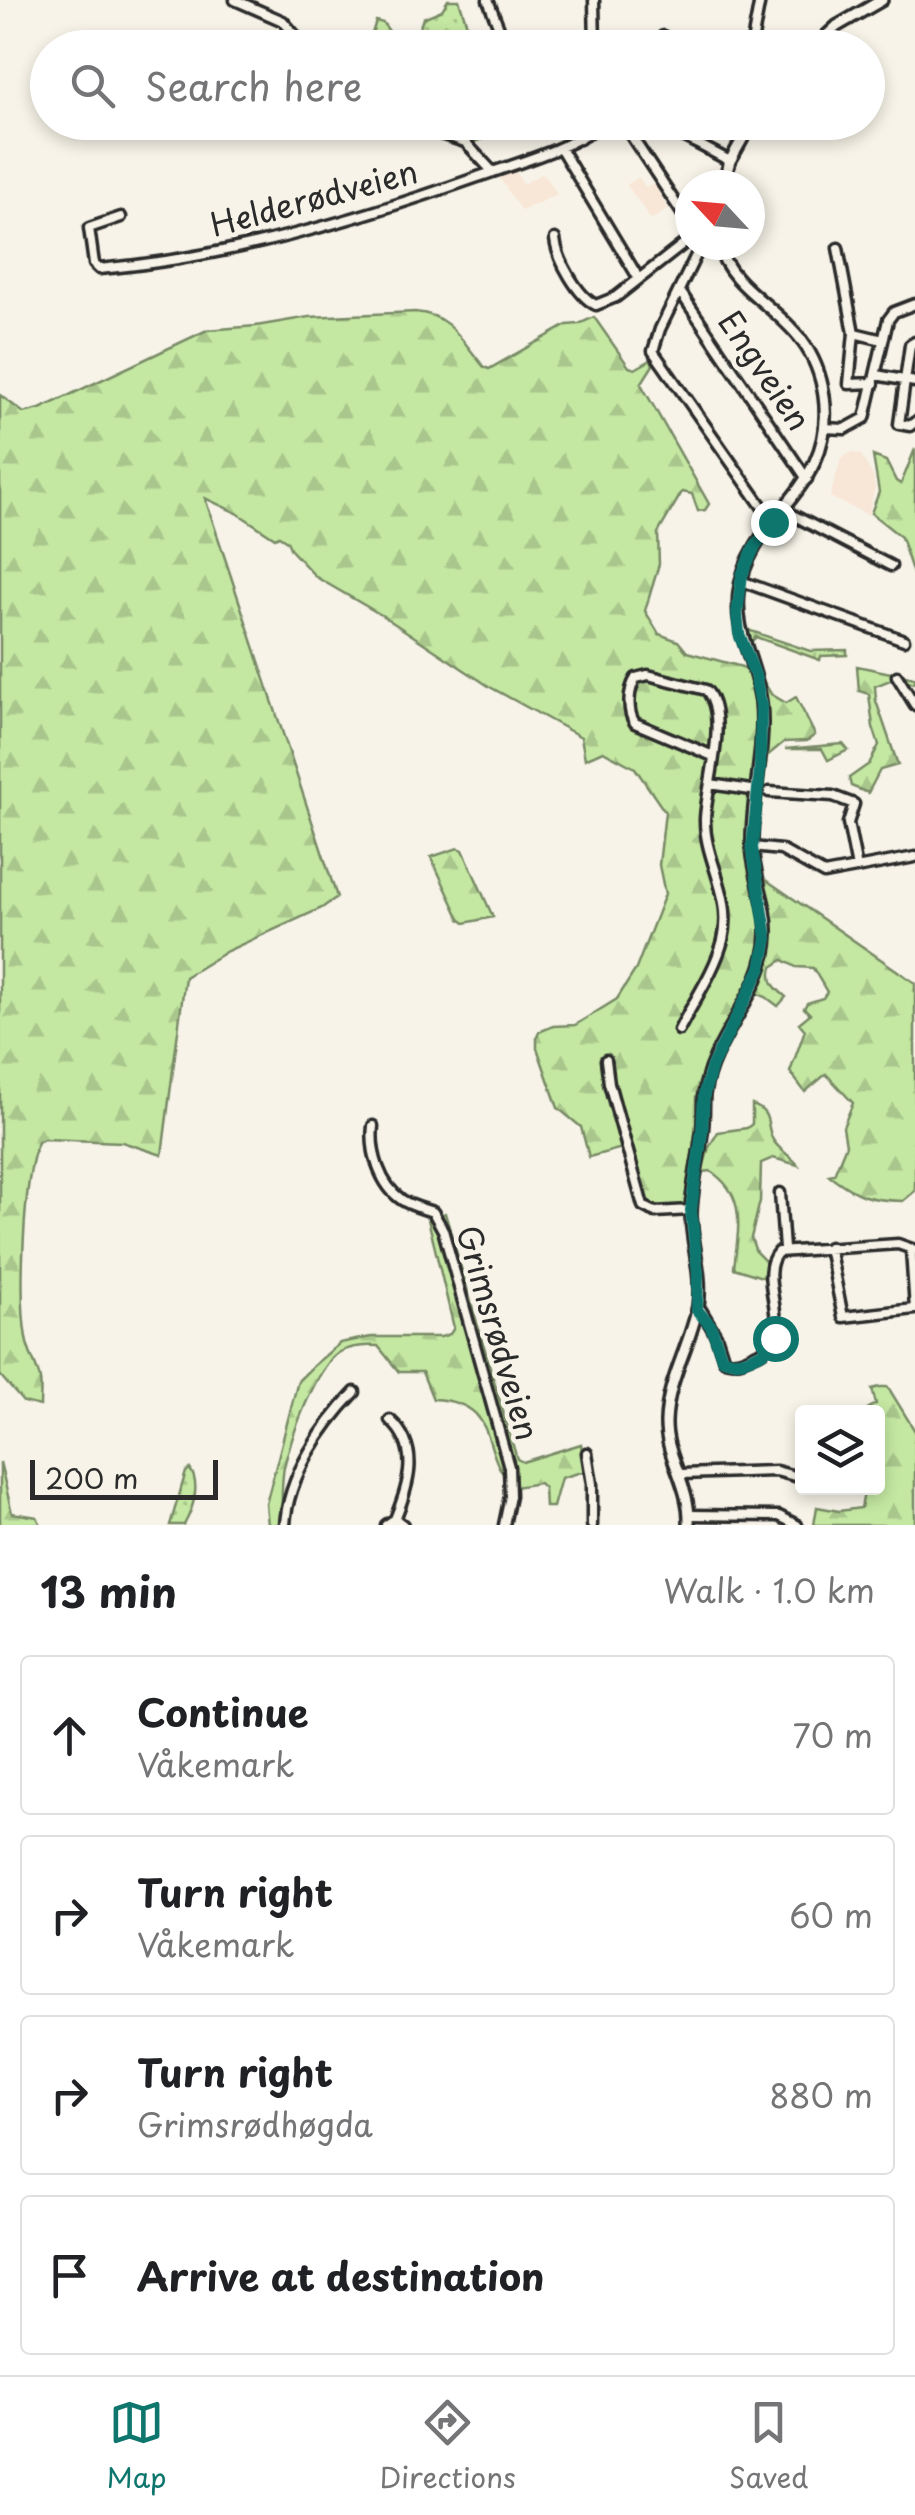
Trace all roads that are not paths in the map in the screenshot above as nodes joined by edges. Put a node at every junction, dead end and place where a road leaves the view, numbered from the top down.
1 (235, 0) edge
2 (488, 0) edge
3 (594, 0) edge
4 (760, 0) edge
5 (882, 0) edge
6 (290, 30) edge
7 (500, 30) edge
8 (595, 30) edge
9 (755, 30) edge
10 (833, 30) edge
11 (460, 140) edge
12 (578, 140) edge
13 (634, 140) edge
14 (690, 140) edge
15 (742, 140) edge
16 (560, 149) junction
17 (730, 161) junction
18 (727, 170) edge
19 (493, 172) junction
20 (675, 202) edge
21 (121, 217) dead end
22 (556, 239) dead end
23 (838, 248) dead end
24 (675, 250) edge
25 (694, 260) edge
26 (726, 260) edge
27 (639, 278) junction
28 (679, 290) junction
29 (915, 304) edge
30 (854, 333) junction
31 (883, 340) junction
32 (915, 342) edge
33 (875, 379) junction
34 (911, 381) edge
35 (915, 422) edge
36 (824, 428) junction
37 (807, 479) junction
38 (784, 510) junction
39 (773, 522) junction
40 (891, 566) dead end
41 (741, 580) junction
42 (904, 640) dead end
43 (897, 676) dead end
44 (915, 705) edge
45 (713, 756) junction
46 (710, 784) junction
47 (764, 791) junction
48 (752, 848) junction
49 (915, 856) edge
50 (858, 868) junction
51 (679, 1030) dead end
52 (606, 1060) dead end
53 (373, 1126) dead end
54 (780, 1192) dead end
55 (691, 1210) junction
56 (829, 1247) junction
57 (784, 1249) junction
58 (913, 1250) edge
59 (915, 1309) edge
60 (697, 1310) junction
61 (355, 1392) dead end
62 (390, 1420) dead end
63 (587, 1453) dead end
64 (681, 1474) junction
65 (795, 1476) edge
66 (395, 1518) junction
67 (689, 1520) edge
68 (285, 1525) edge
69 (386, 1525) edge
70 (403, 1525) edge
71 (504, 1525) edge
72 (592, 1525) edge
73 (797, 1525) edge

1 - 6 street
2 - 7 street
3 - 8 street
4 - 9 street
5 - 10 main road
11 - 19 street
12 - 16 street, Helderødveien
13 - 20 street
14 - 17 street
15 - 17 main road
16 - 19 street, Helderødveien
16 - 27 street
17 - 18 main road
19 - 21 street, Helderødveien
22 - 27 street
23 - 30 street
24 - 27 street
25 - 28 street
26 - 36 main road
28 - 37 street, Engveien
28 - 39 street
29 - 31 street
30 - 31 street
30 - 33 street
31 - 33 street
32 - 34 street
33 - 34 street
33 - 36 street
34 - 35 street
36 - 37 main road
37 - 38 main road
38 - 39 main road
38 - 40 street
39 - 41 main road
41 - 42 street
41 - 47 main road
43 - 44 street
45 - 45 street
45 - 46 street
46 - 47 street
46 - 51 street
47 - 48 main road
47 - 50 street
48 - 50 street
48 - 55 main road
49 - 50 street
52 - 55 street
53 - 71 street, Grimsrødveien
54 - 57 street
55 - 60 main road
56 - 57 street
56 - 58 street
56 - 59 street
57 - 60 street
58 - 59 street
60 - 64 main road
61 - 68 street
62 - 66 street
63 - 72 street
64 - 65 street
64 - 67 main road
66 - 69 street
66 - 70 street
67 - 73 street

